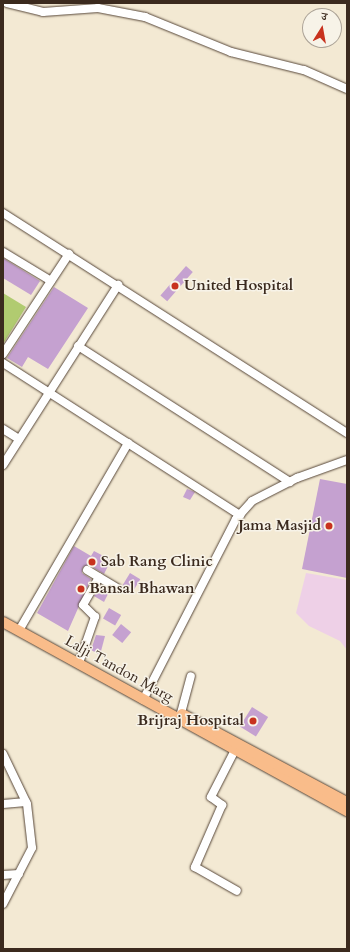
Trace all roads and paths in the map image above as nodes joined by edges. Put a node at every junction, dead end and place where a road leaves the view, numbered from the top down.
1 (7, 3) edge
2 (47, 3) edge
3 (43, 12) junction
4 (347, 89) edge
5 (3, 213) edge
6 (3, 252) edge
7 (69, 254) junction
8 (51, 281) junction
9 (118, 285) junction
10 (78, 346) junction
11 (3, 354) edge
12 (3, 363) edge
13 (49, 392) junction
14 (3, 429) edge
15 (347, 433) edge
16 (19, 439) junction
17 (128, 443) junction
18 (347, 460) edge
19 (3, 465) edge
20 (290, 482) junction
21 (240, 515) junction
22 (87, 570) dead end
23 (98, 577) junction
24 (117, 588) dead end
25 (4, 619) edge
26 (21, 627) junction
27 (80, 660) junction
28 (191, 676) dead end
29 (144, 698) junction
30 (181, 713) junction
31 (235, 750) junction
32 (3, 754) edge
33 (308, 786) junction
34 (26, 802) junction
35 (347, 802) edge
36 (3, 804) edge
37 (347, 811) edge
38 (19, 874) junction
39 (3, 875) edge
40 (237, 891) dead end
41 (3, 904) edge

1 - 3 street
2 - 3 street
3 - 4 street
5 - 7 street
6 - 8 street
7 - 8 street
7 - 9 street
8 - 11 street
9 - 10 street
9 - 15 street
10 - 13 street
10 - 20 street
12 - 13 street
13 - 16 street
13 - 17 street
14 - 16 street
16 - 19 street
17 - 21 street
17 - 26 street
18 - 20 street
20 - 21 street
21 - 29 street
22 - 23 street
23 - 24 street
23 - 27 street
25 - 26 main road, Lalji Tandon Marg
25 - 29 main road, Lalji Tandon Marg
26 - 27 main road, Lalji Tandon Marg
27 - 29 main road, Lalji Tandon Marg
28 - 30 street
29 - 30 main road, Lalji Tandon Marg
29 - 31 main road, Lalji Tandon Marg
30 - 33 main road, Lalji Tandon Marg
31 - 33 main road, Lalji Tandon Marg
31 - 40 street
32 - 34 street
33 - 35 main road, Lalji Tandon Marg
33 - 37 main road, Lalji Tandon Marg
34 - 36 street
34 - 38 street
38 - 39 street
38 - 41 street

